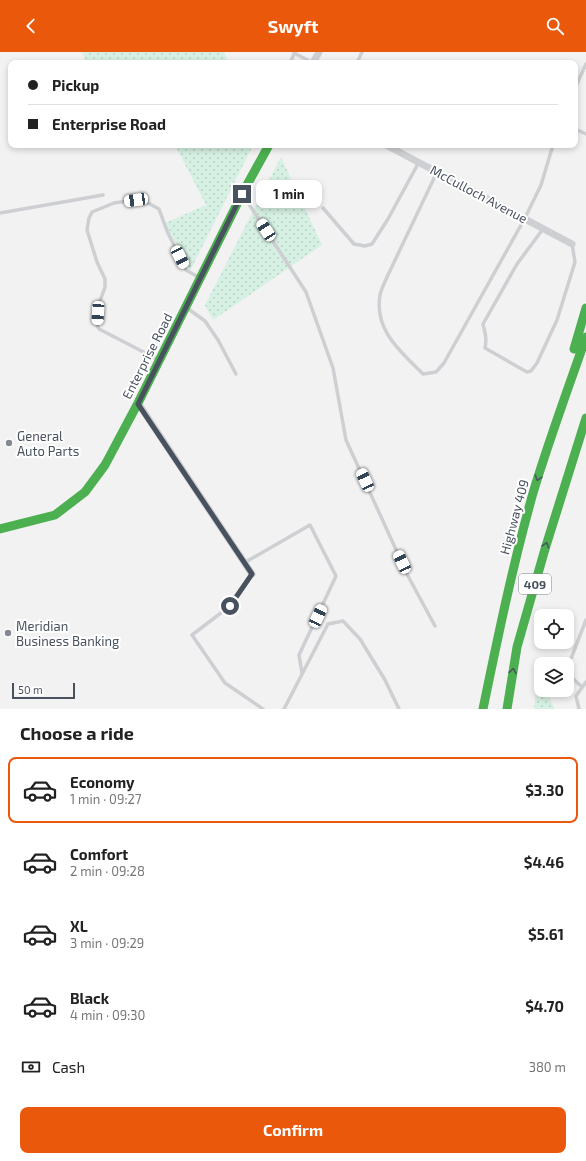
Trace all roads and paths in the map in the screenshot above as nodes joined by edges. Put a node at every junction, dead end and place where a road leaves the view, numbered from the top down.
1 (295, 53) edge
2 (308, 60) edge
3 (586, 64) edge
4 (578, 81) edge
5 (267, 148) edge
6 (392, 148) edge
7 (552, 148) edge
8 (419, 162) junction
9 (437, 172) junction
10 (242, 194) junction
11 (103, 195) dead end
12 (323, 208) dead end
13 (0, 213) edge
14 (525, 218) junction
15 (543, 228) junction
16 (572, 244) joint
17 (200, 278) junction
18 (186, 308) junction
19 (586, 308) edge
20 (586, 337) edge
21 (159, 360) junction
22 (236, 374) dead end
23 (138, 404) junction
24 (586, 418) edge
25 (586, 432) edge
26 (550, 440) junction
27 (572, 460) junction
28 (0, 529) edge
29 (244, 563) junction
30 (252, 574) joint
31 (586, 620) edge
32 (435, 626) dead end
33 (302, 673) junction
34 (586, 682) edge
35 (582, 687) junction
36 (263, 709) edge
37 (284, 709) edge
38 (400, 709) edge
39 (483, 709) edge
40 (507, 709) edge
41 (579, 709) edge

1 - 2 lane
3 - 4 lane
5 - 10 main road, Enterprise Road
6 - 8 street, McCulloch Avenue
7 - 14 lane
8 - 9 street, McCulloch Avenue
8 - 12 lane
9 - 14 street, McCulloch Avenue
9 - 14 lane
10 - 17 main road, Enterprise Road
10 - 32 lane
11 - 13 lane
14 - 15 street, McCulloch Avenue
15 - 16 street, McCulloch Avenue
15 - 16 lane
17 - 18 main road, Enterprise Road
17 - 21 lane
18 - 21 main road, Enterprise Road
18 - 22 lane
19 - 26 main road
20 - 26 main road, Highway 409 / 409
21 - 23 main road, Enterprise Road
23 - 28 main road, Enterprise Road
23 - 29 street
24 - 27 main road, 409
25 - 27 main road
26 -> 39 main road, Highway 409 / 409
40 -> 27 main road, 409
29 - 30 street
29 - 33 lane
30 - 36 lane
31 - 35 lane
33 - 37 lane
33 - 38 lane
34 - 35 lane
35 - 41 lane

